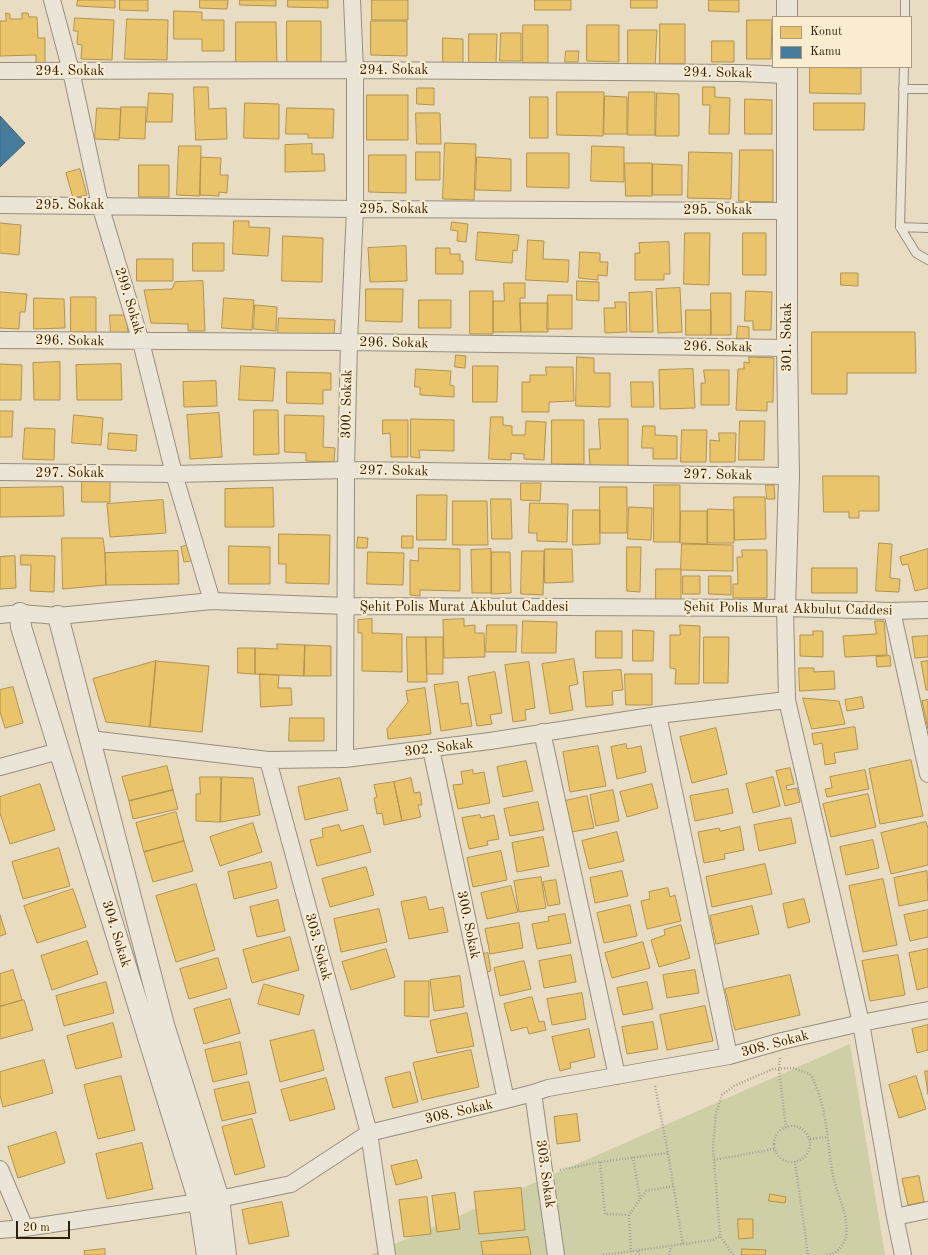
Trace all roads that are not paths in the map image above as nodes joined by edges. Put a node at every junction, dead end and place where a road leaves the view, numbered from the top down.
1 (52, 0) edge
2 (352, 0) edge
3 (787, 0) edge
4 (905, 0) edge
5 (787, 16) edge
6 (905, 16) edge
7 (904, 68) edge
8 (356, 70) junction
9 (0, 71) edge
10 (71, 71) junction
11 (787, 71) edge
12 (903, 89) junction
13 (928, 89) edge
14 (0, 205) edge
15 (100, 205) junction
16 (355, 209) junction
17 (787, 211) junction
18 (900, 227) junction
19 (928, 228) edge
20 (928, 260) edge
21 (0, 340) edge
22 (141, 342) junction
23 (348, 342) junction
24 (787, 348) junction
25 (346, 470) junction
26 (0, 472) edge
27 (174, 474) junction
28 (789, 476) junction
29 (212, 601) junction
30 (346, 606) junction
31 (785, 608) junction
32 (928, 610) edge
33 (892, 611) junction
34 (20, 613) junction
35 (0, 615) edge
36 (58, 616) junction
37 (788, 700) junction
38 (658, 715) junction
39 (542, 732) junction
40 (90, 739) junction
41 (431, 749) junction
42 (59, 751) junction
43 (344, 759) junction
44 (268, 760) junction
45 (0, 767) edge
46 (928, 774) edge
47 (928, 1010) edge
48 (861, 1023) junction
49 (728, 1056) junction
50 (617, 1076) junction
51 (533, 1093) junction
52 (506, 1100) junction
53 (369, 1133) junction
54 (0, 1169) edge
55 (219, 1199) junction
56 (199, 1202) junction
57 (928, 1210) edge
58 (895, 1217) junction
59 (24, 1228) junction
60 (0, 1230) edge
61 (207, 1255) edge
62 (226, 1255) edge
63 (387, 1255) edge
64 (556, 1255) edge
65 (903, 1255) edge

1 - 10 street, 299. Sokak
2 - 8 street, 300. Sokak
3 - 5 street
4 - 6 lane
7 - 12 lane
8 - 10 street, 294. Sokak
8 - 11 street, 294. Sokak
8 - 16 street, 300. Sokak
9 - 10 street, 294. Sokak
10 - 15 street, 299. Sokak
11 - 17 street, 301. Sokak
12 - 13 lane
12 - 18 lane
14 - 15 street, 295. Sokak
15 - 16 street, 295. Sokak
15 - 22 street, 299. Sokak
16 - 17 street, 295. Sokak
16 - 23 street, 300. Sokak
17 - 24 street, 301. Sokak
18 - 19 lane
18 - 20 lane
21 - 22 street, 296. Sokak
22 - 23 street, 296. Sokak
22 - 27 street, 299. Sokak
23 - 24 street, 296. Sokak
23 - 25 street, 300. Sokak
24 - 28 street, 301. Sokak
25 - 27 street, 297. Sokak
25 - 28 street, 297. Sokak
25 - 30 street, 300. Sokak
26 - 27 street, 297. Sokak
27 - 29 street, 299. Sokak
28 - 31 street, 301. Sokak
29 - 30 street, Şehit Polis Murat Akbulut Caddesi
29 - 36 street, Şehit Polis Murat Akbulut Caddesi
30 - 31 street, Şehit Polis Murat Akbulut Caddesi
30 - 43 street, 300. Sokak
31 - 33 street, Şehit Polis Murat Akbulut Caddesi
31 - 37 street
32 - 33 street, Şehit Polis Murat Akbulut Caddesi
33 - 46 street
34 - 35 street, Şehit Polis Murat Akbulut Caddesi
34 - 36 street, Şehit Polis Murat Akbulut Caddesi
34 - 42 street, 304. Sokak
36 - 40 street, 304. Sokak
37 - 38 street, 302. Sokak
37 - 48 street
38 - 39 street, 302. Sokak
38 - 49 street
39 - 41 street, 302. Sokak
39 - 50 street
40 - 42 street
40 - 44 street, 302. Sokak
40 - 55 street, 304. Sokak
41 - 43 street, 302. Sokak
41 - 52 street, 300. Sokak
42 - 45 street
42 - 56 street, 304. Sokak
43 - 44 street, 302. Sokak
44 - 53 street, 303. Sokak
47 - 48 street, 308. Sokak
48 - 49 street, 308. Sokak
48 - 58 street
49 - 50 street, 308. Sokak
50 - 51 street, 308. Sokak
51 - 52 street, 308. Sokak
51 - 64 street, 303. Sokak
52 - 53 street, 308. Sokak
53 - 55 street, 308. Sokak
53 - 63 street, 303. Sokak
54 - 59 street
55 - 56 street, 308. Sokak
55 - 62 street, 304. Sokak
56 - 59 street, 308. Sokak
56 - 61 street, 304. Sokak
57 - 58 street
58 - 65 street
59 - 60 street, 308. Sokak

